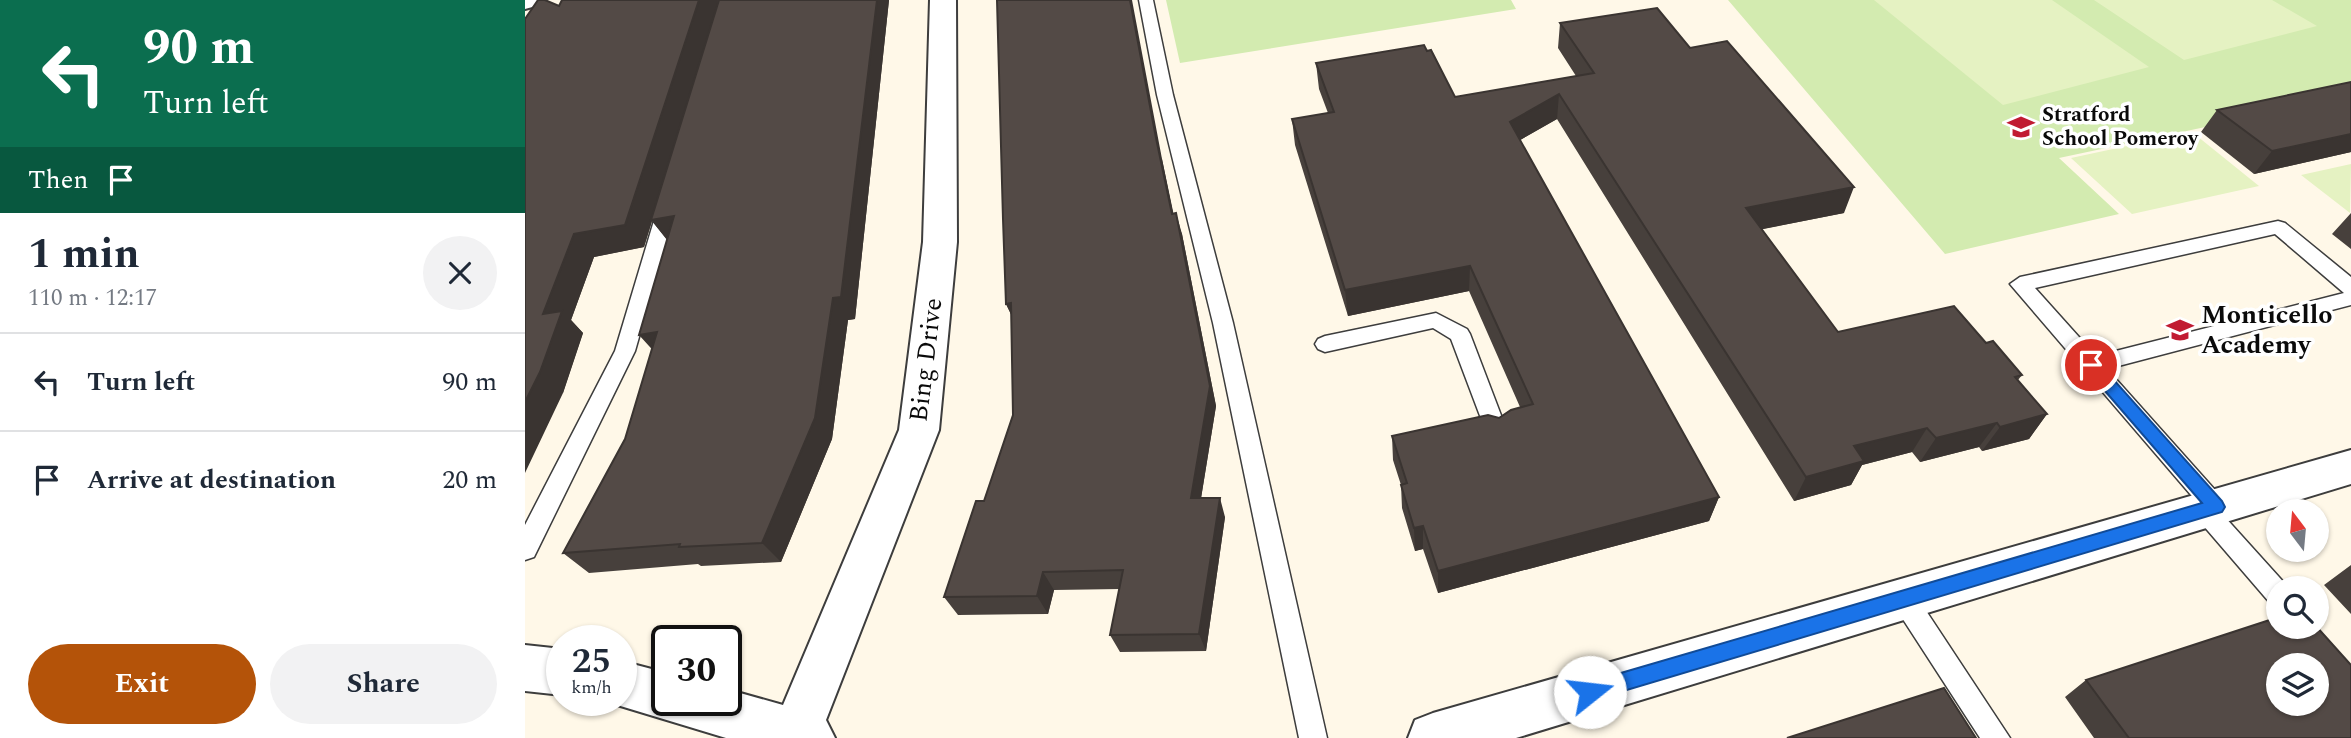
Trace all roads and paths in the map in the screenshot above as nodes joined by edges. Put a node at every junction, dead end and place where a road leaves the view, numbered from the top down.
1 (943, 0) edge
2 (1146, 0) edge
3 (675, 182) edge
4 (2351, 288) edge
5 (2351, 298) edge
6 (1325, 344) dead end
7 (2091, 365) junction
8 (1496, 432) edge
9 (2351, 467) edge
10 (2210, 508) junction
11 (525, 549) edge
12 (2266, 579) edge
13 (1904, 599) junction
14 (731, 716) edge
15 (800, 737) edge
16 (1313, 738) edge
17 (1433, 738) edge
18 (1996, 738) edge

1 - 15 street, Bing Drive
2 - 16 lane
3 - 11 lane
4 - 7 lane
5 - 7 lane
6 - 8 lane
7 - 10 lane
9 - 10 street
10 - 12 lane
10 - 13 street
13 - 17 street
13 - 18 lane
14 - 15 street

